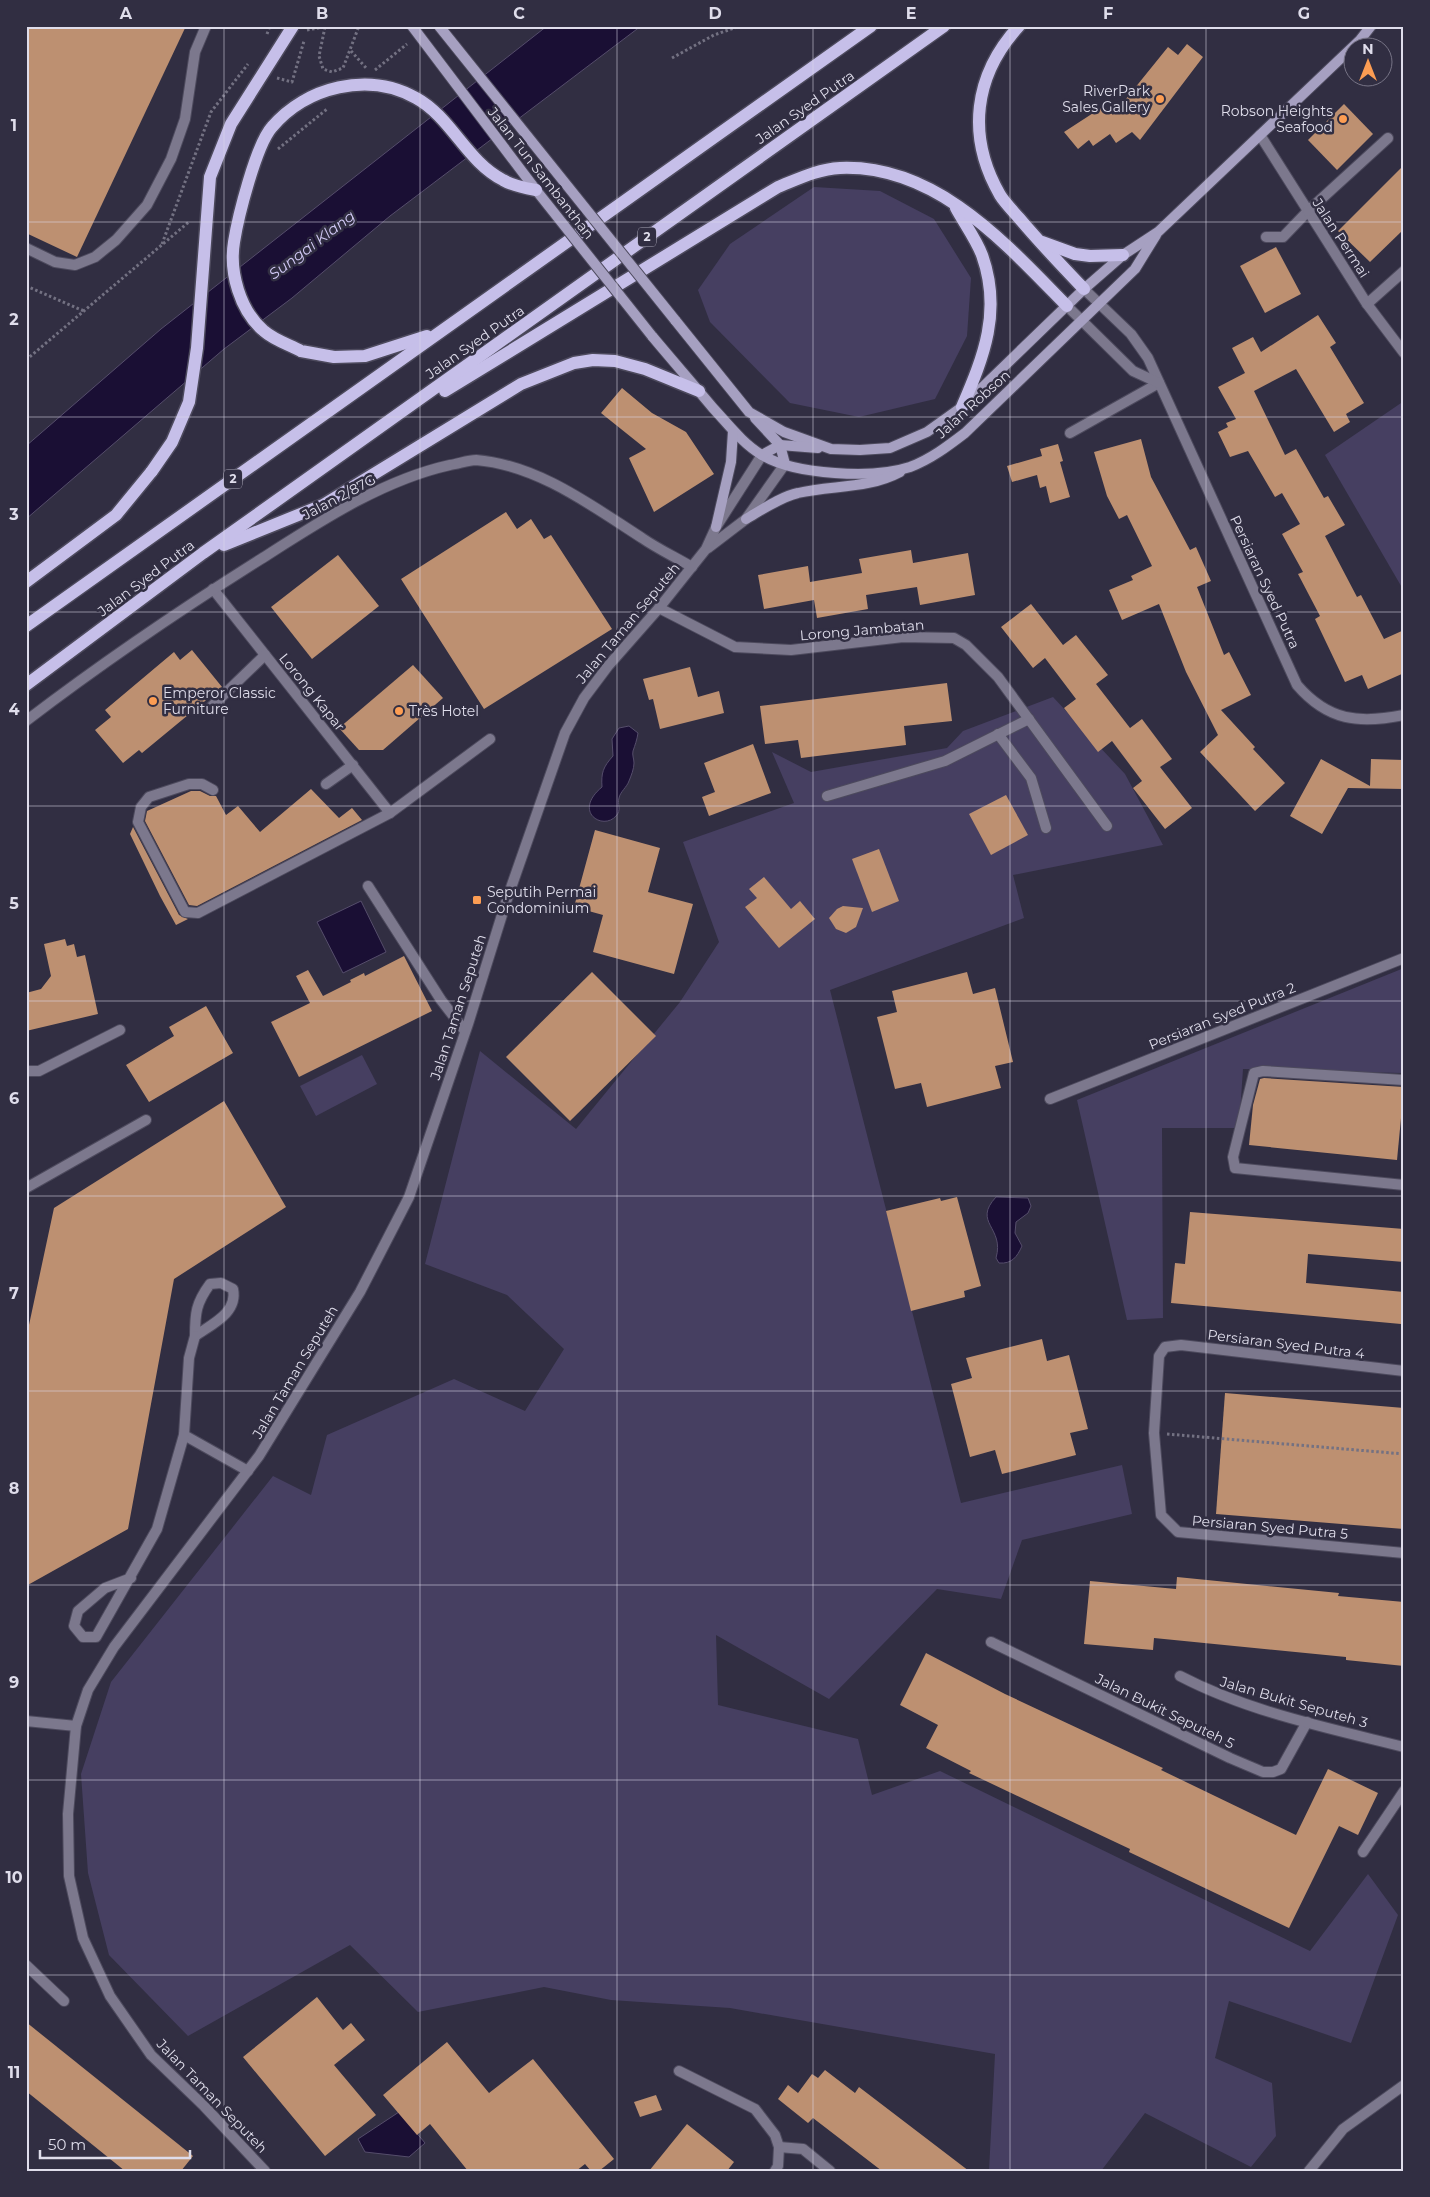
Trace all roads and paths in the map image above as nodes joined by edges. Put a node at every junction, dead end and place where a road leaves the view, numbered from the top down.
1 (206, 26) edge
2 (293, 26) edge
3 (329, 26) edge
4 (360, 26) edge
5 (412, 26) edge
6 (439, 26) edge
7 (740, 26) edge
8 (871, 26) edge
9 (944, 26) edge
10 (1019, 26) edge
11 (1371, 26) edge
12 (325, 27) edge
13 (351, 51) junction
14 (672, 58) dead end
15 (370, 74) dead end
16 (275, 77) dead end
17 (1260, 135) junction
18 (1388, 138) dead end
19 (536, 190) junction
20 (954, 203) junction
21 (1308, 211) junction
22 (1158, 232) junction
23 (1266, 237) dead end
24 (1037, 240) junction
25 (26, 248) edge
26 (1123, 255) junction
27 (1404, 271) edge
28 (26, 286) edge
29 (1084, 289) junction
30 (1368, 304) junction
31 (1100, 305) junction
32 (1067, 306) junction
33 (84, 311) dead end
34 (675, 320) joint
35 (1082, 321) junction
36 (440, 332) junction
37 (652, 336) joint
38 (1404, 353) edge
39 (1159, 383) junction
40 (699, 391) junction
41 (962, 407) junction
42 (749, 412) junction
43 (733, 431) junction
44 (1070, 433) dead end
45 (780, 445) junction
46 (351, 449) junction
47 (831, 449) junction
48 (762, 455) junction
49 (784, 464) junction
50 (910, 467) junction
51 (746, 519) junction
52 (716, 527) junction
53 (706, 550) junction
54 (203, 554) junction
55 (692, 567) junction
56 (26, 582) edge
57 (213, 589) junction
58 (658, 608) junction
59 (26, 626) edge
60 (265, 655) junction
61 (26, 685) edge
62 (209, 709) dead end
63 (1404, 715) edge
64 (1029, 718) junction
65 (26, 721) edge
66 (998, 734) junction
67 (490, 739) dead end
68 (353, 765) junction
69 (326, 784) dead end
70 (213, 790) dead end
71 (827, 796) dead end
72 (390, 814) junction
73 (1107, 826) dead end
74 (1046, 828) dead end
75 (368, 886) dead end
76 (1404, 958) edge
77 (120, 1030) dead end
78 (465, 1031) junction
79 (26, 1072) edge
80 (1404, 1080) edge
81 (1050, 1099) dead end
82 (146, 1120) dead end
83 (1404, 1185) edge
84 (26, 1188) edge
85 (195, 1336) junction
86 (1165, 1347) joint
87 (1404, 1371) edge
88 (1154, 1433) junction
89 (184, 1435) junction
90 (1404, 1454) edge
91 (248, 1471) junction
92 (1404, 1553) edge
93 (131, 1578) junction
94 (991, 1642) dead end
95 (1180, 1676) dead end
96 (26, 1721) edge
97 (1307, 1722) junction
98 (76, 1726) junction
99 (1404, 1747) edge
100 (1404, 1791) edge
101 (1364, 1852) dead end
102 (26, 1965) edge
103 (64, 2001) dead end
104 (680, 2071) dead end
105 (1404, 2085) edge
106 (778, 2147) junction
107 (265, 2171) edge
108 (775, 2171) edge
109 (830, 2171) edge
110 (1309, 2171) edge

1 - 25 street
2 - 56 main road, bridge
3 - 12 path
4 - 13 path
5 - 19 main road, Jalan Tun Sambanthan, bridge
6 - 34 main road, Jalan Tun Sambanthan, bridge
7 - 14 path
8 - 36 main road, Jalan Syed Putra / 2
9 - 46 main road, Jalan Syed Putra / 2
10 - 24 main road
11 - 17 main road, Jalan Robson
12 - 13 path
12 - 16 path
13 - 15 path
17 - 21 street, Jalan Permai
17 - 22 main road, Jalan Robson
18 - 21 street
19 - 36 main road, bridge
19 - 37 main road, Jalan Tun Sambanthan, bridge
20 - 32 main road
20 - 41 main road
20 - 46 main road
21 - 23 street
21 - 30 street, Jalan Permai
22 - 26 main road, Jalan Robson
22 - 31 main road, Jalan Robson
24 - 26 main road
24 - 29 main road
26 - 29 main road, Jalan Robson
27 - 30 street
28 - 33 path
29 - 31 street, Persiaran Syed Putra
29 - 32 main road, Jalan Robson
30 - 38 street, Jalan Permai
31 - 35 main road, Jalan Robson
31 - 39 street, Persiaran Syed Putra
32 - 35 street
32 - 41 main road, Jalan Robson
34 - 42 main road, Jalan Robson
35 - 39 street
35 - 50 main road, Jalan Robson
36 - 59 main road, Jalan Syed Putra / 2
37 - 40 main road, Jalan Robson
39 - 44 street
39 - 63 street, Persiaran Syed Putra
40 - 43 main road, Jalan Robson
40 - 54 main road
41 - 47 main road, Jalan Robson
42 - 45 main road
42 - 47 main road, Jalan Robson
43 - 48 main road, Jalan Robson
43 - 52 main road
45 - 47 main road
45 - 48 main road
45 - 49 main road
46 - 54 main road, Jalan Syed Putra / 2
48 - 49 main road, Jalan Robson
48 - 52 street, Jalan Taman Seputeh
49 - 50 main road, Jalan Robson
49 - 51 street, Jalan Taman Seputeh
50 - 51 main road
51 - 53 street, Jalan Taman Seputeh
52 - 53 street, Jalan Taman Seputeh
53 - 55 street, Jalan Taman Seputeh
54 - 61 main road, Jalan Syed Putra / 2
55 - 57 street, Jalan 2/87G
55 - 58 street, Jalan Taman Seputeh
57 - 60 street, Lorong Kapar
57 - 65 street, Jalan 2/87G
58 - 64 street, Lorong Jambatan
58 - 78 street, Jalan Taman Seputeh
60 - 62 street
60 - 68 street, Lorong Kapar
64 - 66 street
64 - 73 street, Lorong Jambatan
66 - 71 street
66 - 74 street
67 - 72 street
68 - 69 street
68 - 72 street, Lorong Kapar
70 - 72 street
75 - 78 street
76 - 81 street, Persiaran Syed Putra 2
77 - 79 street
78 - 91 street, Jalan Taman Seputeh
80 - 83 street
82 - 84 street
85 - 85 street
85 - 89 street
86 - 87 street, Persiaran Syed Putra 4
86 - 88 street, Persiaran Syed Putra 5
88 - 90 path
88 - 92 street, Persiaran Syed Putra 5
89 - 91 street
89 - 93 street
91 - 98 street, Jalan Taman Seputeh
93 - 93 street
94 - 97 street, Jalan Bukit Seputeh 5
95 - 97 street, Jalan Bukit Seputeh 3
96 - 98 street
97 - 99 street, Jalan Bukit Seputeh 3
98 - 107 street, Jalan Taman Seputeh
100 - 101 street
102 - 103 street
104 - 106 street
105 - 110 street
106 - 108 street
106 - 109 street

